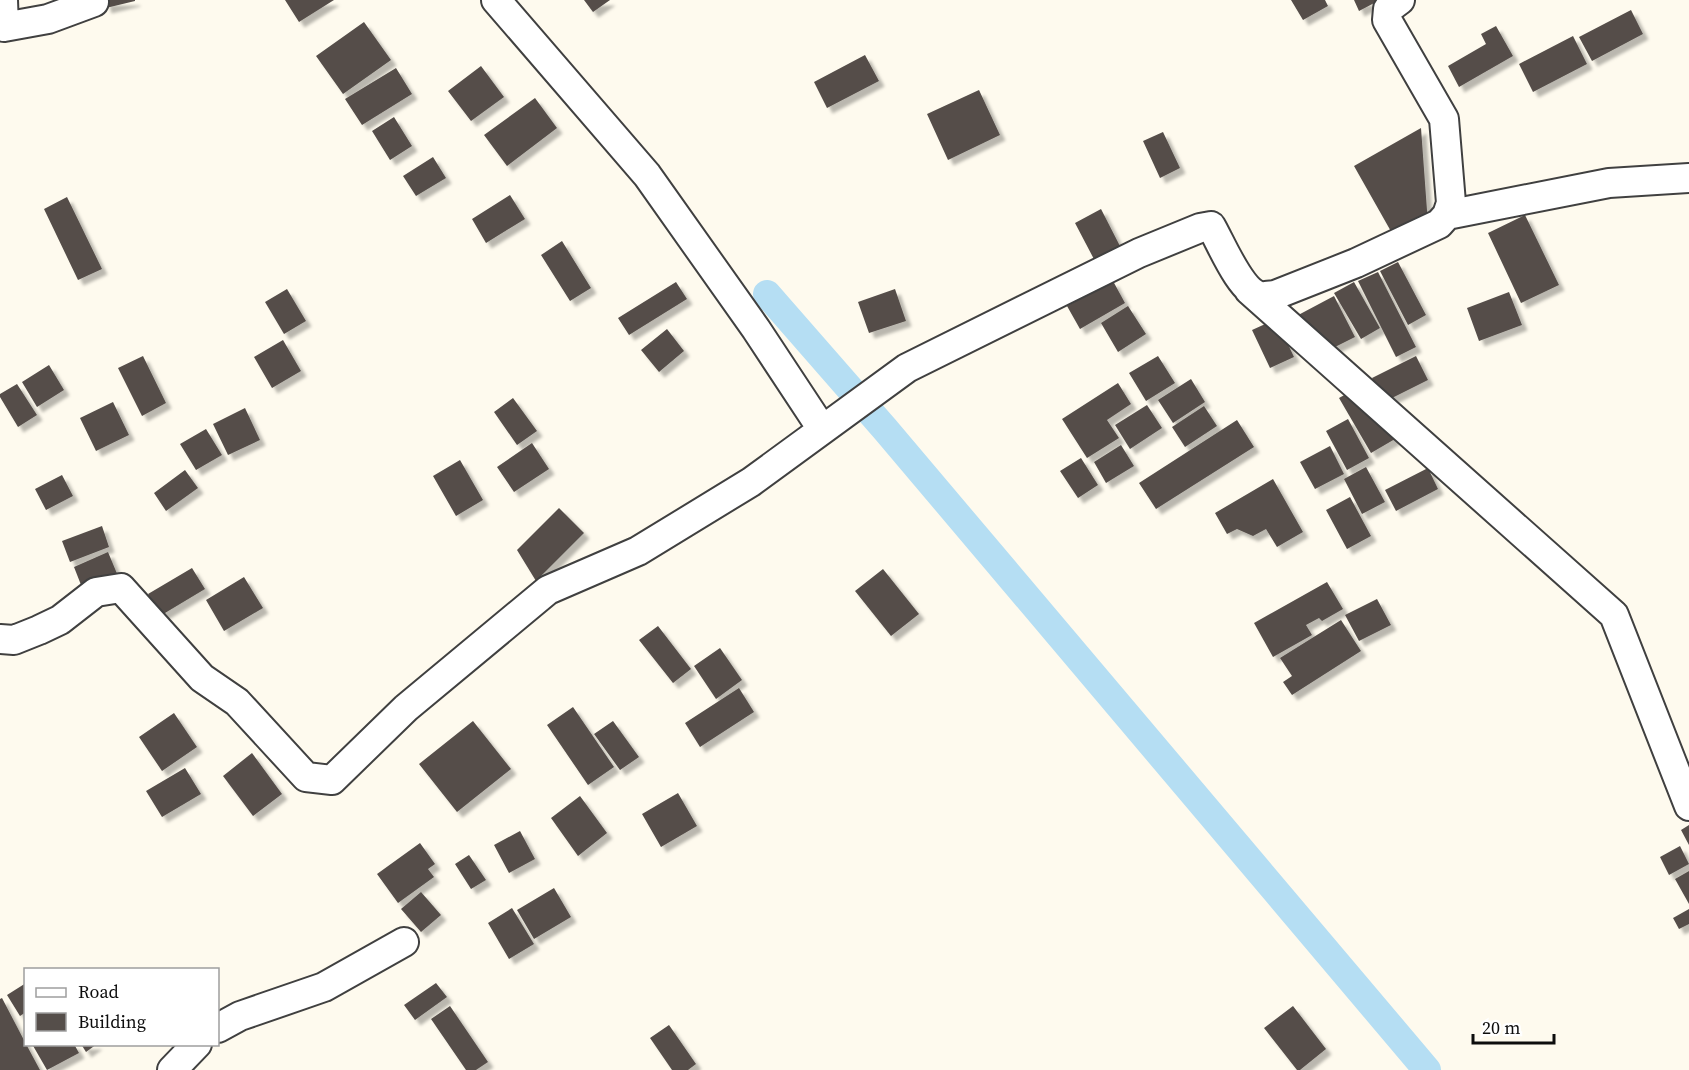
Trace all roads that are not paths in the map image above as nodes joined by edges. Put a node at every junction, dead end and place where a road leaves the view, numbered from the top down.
1 (3, 0) edge
2 (496, 0) edge
3 (1400, 0) edge
4 (94, 2) dead end
5 (1689, 178) edge
6 (1448, 215) junction
7 (1249, 290) junction
8 (822, 429) junction
9 (0, 639) edge
10 (1689, 806) edge
11 (404, 942) dead end
12 (219, 1027) edge
13 (194, 1046) edge
14 (172, 1070) edge

1 - 4 street
2 - 8 street
3 - 6 street
5 - 6 street
6 - 7 street
7 - 8 street
7 - 10 street
8 - 9 street
11 - 12 street
13 - 14 street

